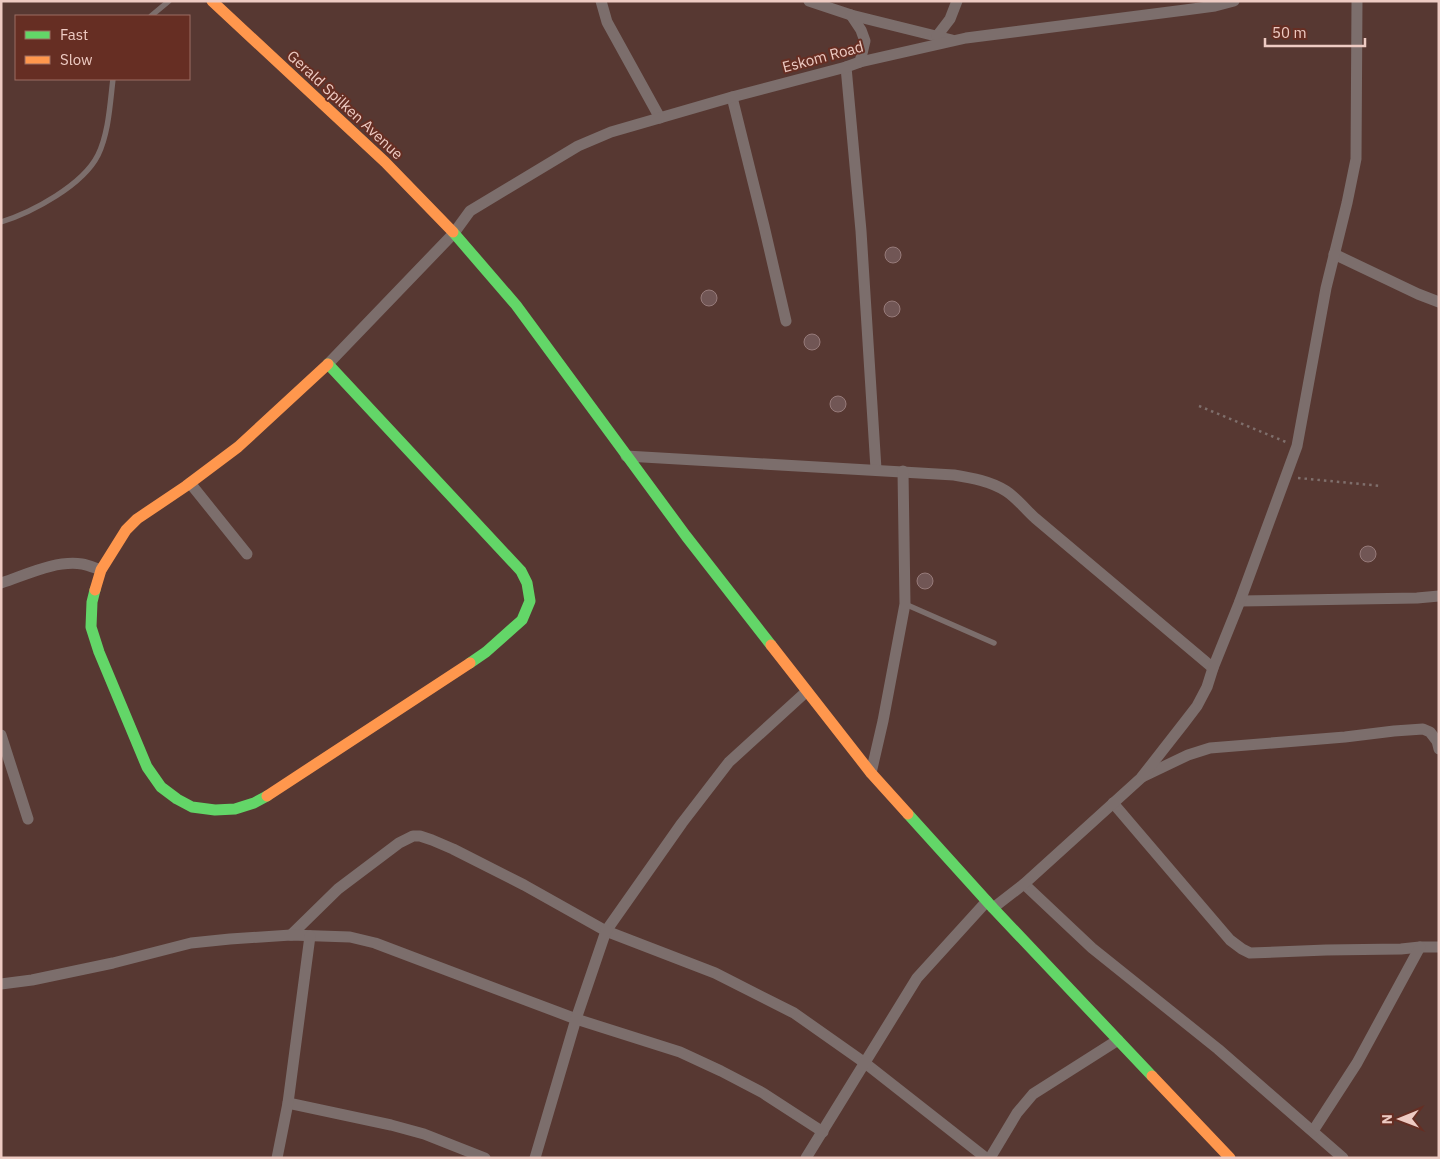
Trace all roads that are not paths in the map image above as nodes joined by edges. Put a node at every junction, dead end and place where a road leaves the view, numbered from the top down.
1 (169, 1) edge
2 (601, 1) edge
3 (809, 1) edge
4 (958, 1) edge
5 (1234, 1) edge
6 (1357, 1) edge
7 (216, 3) edge
8 (152, 15) edge
9 (851, 15) junction
10 (937, 36) junction
11 (956, 41) junction
12 (860, 62) junction
13 (846, 67) junction
14 (113, 80) edge
15 (732, 97) junction
16 (660, 118) junction
17 (1, 222) edge
18 (454, 233) junction
19 (1334, 254) junction
20 (1439, 302) edge
21 (786, 321) dead end
22 (328, 364) junction
23 (626, 456) junction
24 (876, 469) junction
25 (903, 471) junction
26 (190, 483) junction
27 (247, 554) dead end
28 (101, 570) junction
29 (1, 583) edge
30 (1439, 596) edge
31 (1240, 601) junction
32 (905, 604) junction
33 (994, 643) dead end
34 (1213, 668) junction
35 (807, 691) junction
36 (1, 734) edge
37 (1439, 749) edge
38 (871, 774) junction
39 (1141, 778) junction
40 (1113, 803) junction
41 (28, 819) dead end
42 (1024, 884) junction
43 (990, 904) junction
44 (606, 931) junction
45 (291, 935) junction
46 (310, 936) junction
47 (1420, 946) junction
48 (1439, 947) edge
49 (1, 984) edge
50 (576, 1019) junction
51 (1118, 1040) junction
52 (865, 1063) junction
53 (288, 1103) junction
54 (1313, 1131) junction
55 (823, 1132) junction
56 (277, 1158) edge
57 (485, 1158) edge
58 (535, 1158) edge
59 (806, 1158) edge
60 (986, 1158) edge
61 (990, 1158) edge
62 (1230, 1158) edge
63 (1343, 1158) edge

1 - 8 lane
2 - 16 street
3 - 9 street
4 - 10 street
5 - 11 street, Eskom Road
6 - 19 street
7 - 18 street, Gerald Spilken Avenue
9 - 10 street
9 - 12 street
10 - 11 street
11 - 12 street, Eskom Road
12 - 13 street, Eskom Road
13 - 15 street, Eskom Road
13 - 24 street
14 - 17 lane
15 - 16 street, Eskom Road
15 - 21 street
16 - 18 street, Eskom Road
18 - 22 street, Eskom Road
18 - 23 street, Gerald Spilken Avenue
19 - 20 street
19 - 31 street
22 - 26 street
22 - 28 street
23 - 24 street
23 - 35 street, Gerald Spilken Avenue
24 - 25 street
25 - 32 street
25 - 34 street
26 - 27 street
26 - 28 street
28 - 29 street
30 - 31 street
31 - 34 street
32 - 33 lane
32 - 38 street
34 - 39 street
35 - 38 street, Gerald Spilken Avenue
35 - 44 street
36 - 41 street
37 - 39 street
38 - 43 street, Gerald Spilken Avenue
39 - 40 street
40 - 42 street
40 - 47 street
42 - 43 street
42 - 54 street
43 - 51 street, Gerald Spilken Avenue
43 - 52 street
44 - 45 street
44 - 50 street
44 - 52 street
45 - 46 street
45 - 49 street
46 - 50 street
46 - 53 street
47 - 48 street
47 - 54 street
50 - 55 street
50 - 58 street
51 - 61 street
51 - 62 street, Gerald Spilken Avenue
52 - 55 street
52 - 60 street
53 - 56 street
53 - 57 street
54 - 63 street
55 - 59 street

